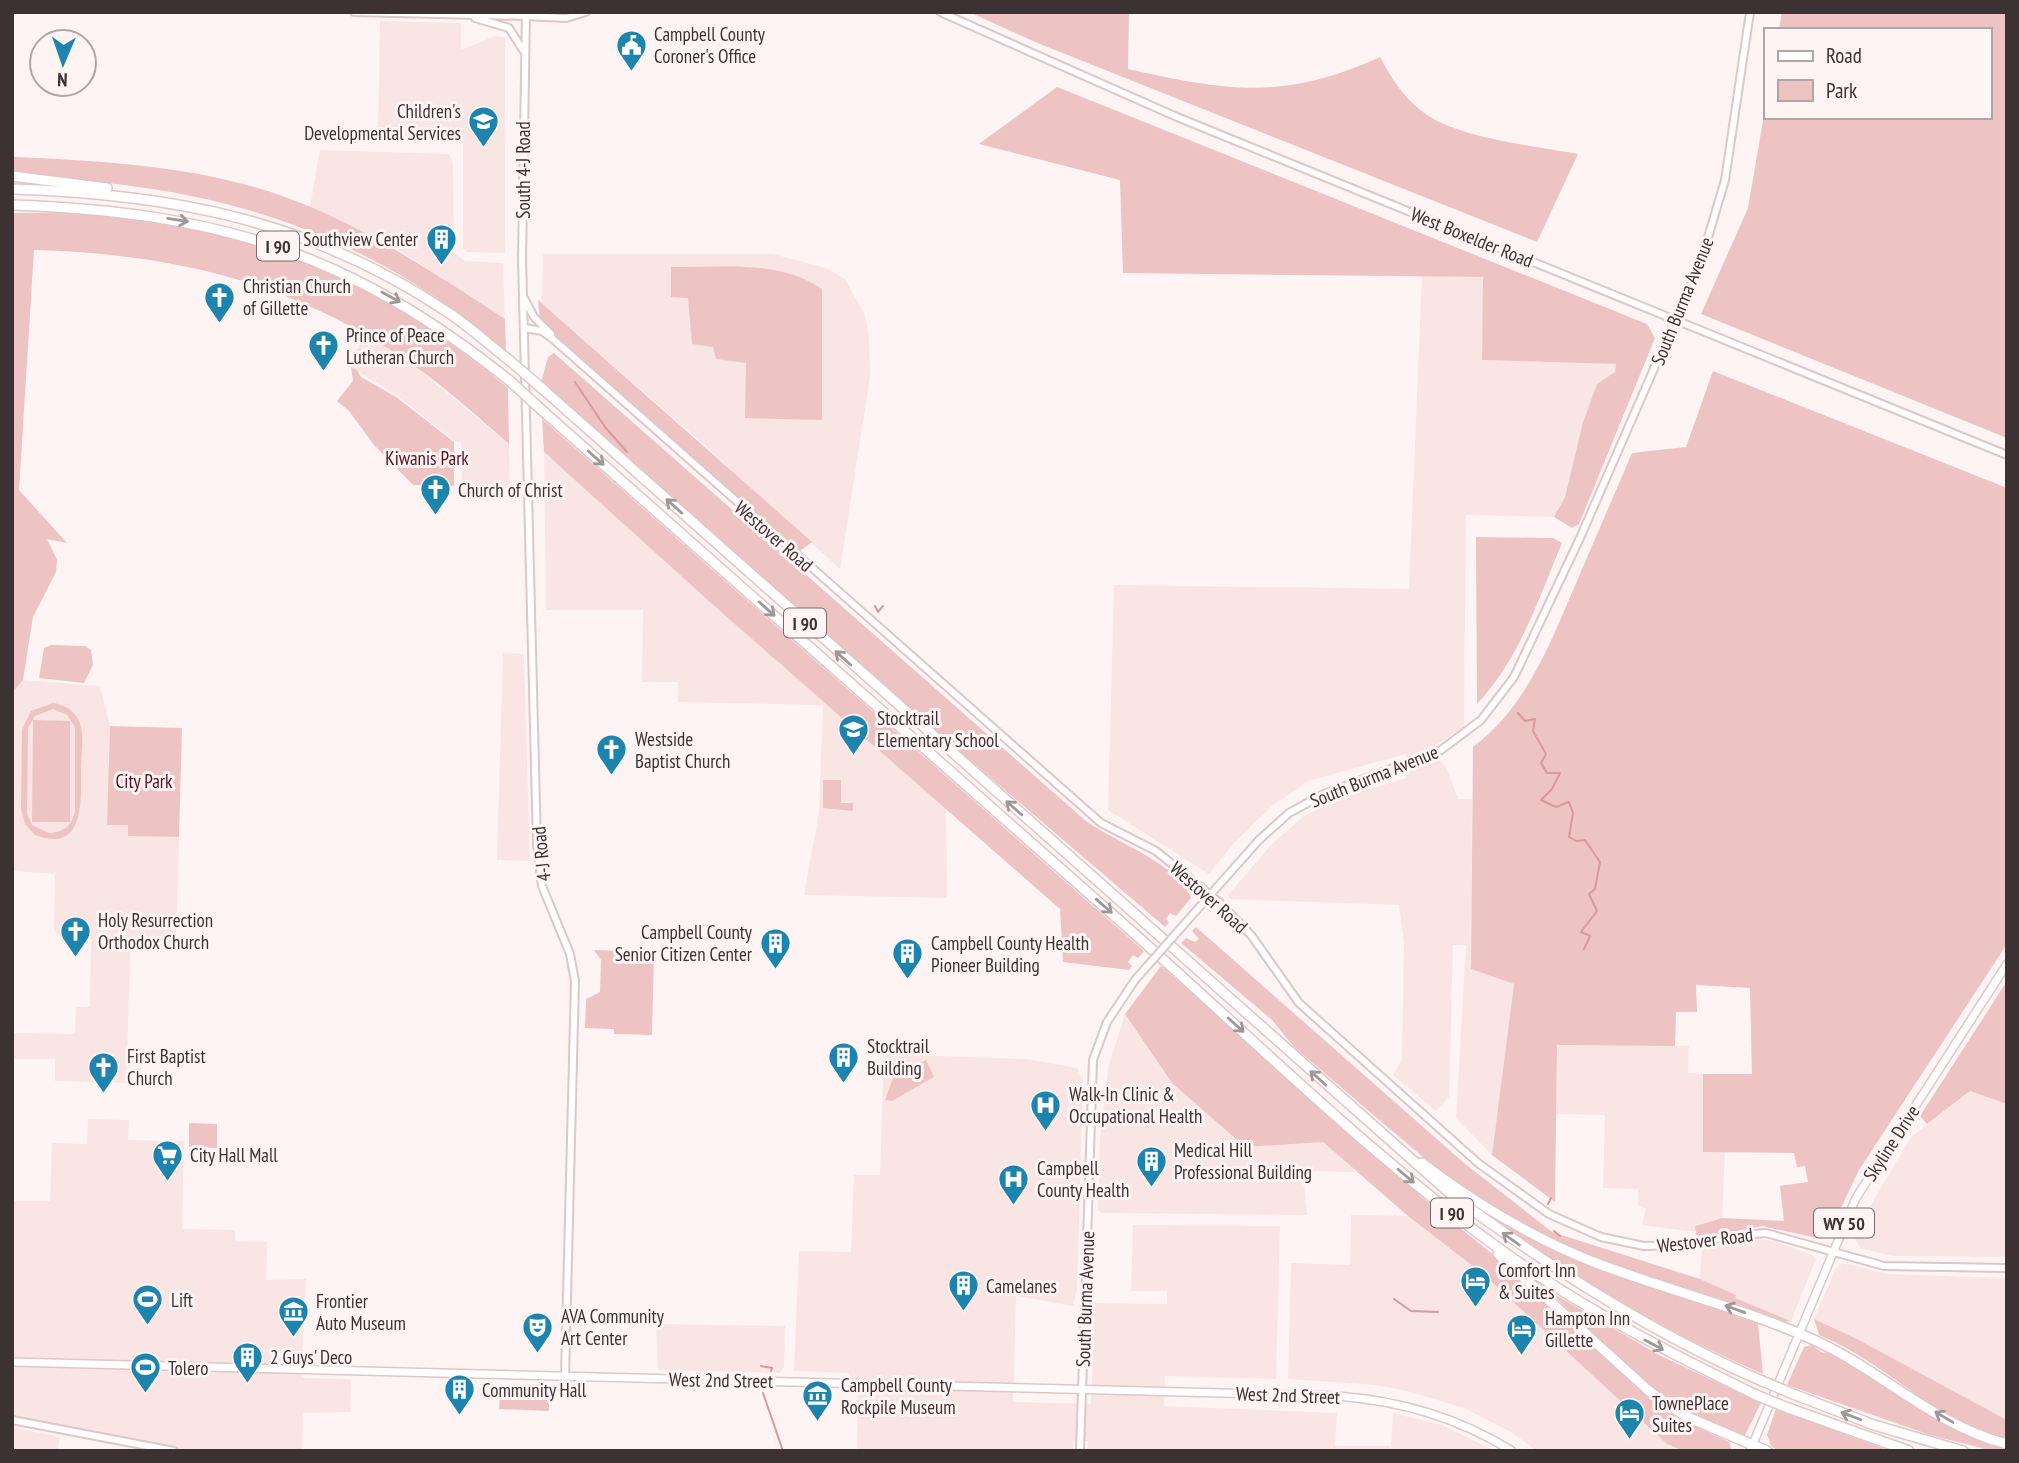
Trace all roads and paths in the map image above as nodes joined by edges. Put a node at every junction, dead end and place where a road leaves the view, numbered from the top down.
1 (354, 12) edge
2 (586, 12) edge
3 (940, 12) edge
4 (1750, 12) edge
5 (526, 14) edge
6 (466, 15) junction
7 (524, 52) junction
8 (12, 176) edge
9 (12, 190) edge
10 (12, 207) edge
11 (258, 222) junction
12 (524, 298) junction
13 (1676, 319) junction
14 (524, 328) junction
15 (553, 339) junction
16 (2007, 455) edge
17 (1210, 894) junction
18 (2007, 964) edge
19 (1349, 1107) junction
20 (1438, 1203) junction
21 (1832, 1251) junction
22 (2007, 1268) edge
23 (1798, 1334) junction
24 (12, 1362) edge
25 (565, 1376) junction
26 (1081, 1390) junction
27 (12, 1420) edge
28 (2007, 1444) edge
29 (1751, 1448) edge
30 (174, 1451) edge
31 (1080, 1451) edge
32 (1512, 1451) edge
33 (1767, 1451) edge
34 (1909, 1451) edge
35 (1963, 1451) edge

1 - 6 street
2 - 5 street
3 - 13 street, West Boxelder Road
4 - 13 street, South Burma Avenue
5 - 6 street
5 - 7 street, South 4-J Road
6 - 7 street
7 - 12 street, South 4-J Road
8 - 11 highway, I 90
9 - 11 highway, I 90
10 -> 20 highway, I 90, bridge
19 -> 11 highway, I 90, bridge
12 - 14 street, South 4-J Road
12 - 15 street
13 - 16 street, West Boxelder Road
13 - 17 street, South Burma Avenue
14 - 15 street, Westover Road
14 - 25 street, 4-J Road
15 - 17 street, Westover Road
17 - 21 street, Westover Road
17 - 26 street, South Burma Avenue, bridge
18 - 21 main road, Skyline Drive / WY 50
23 -> 19 highway, I 90
35 -> 19 highway, I 90, bridge
20 - 29 highway, I 90
20 -> 34 highway, I 90, bridge
21 - 22 street, Westover Road
21 - 23 main road, Skyline Drive / WY 50
28 -> 23 highway, I 90
23 - 29 main road, Skyline Drive
24 - 25 main road, West 2nd Street
25 - 26 main road, West 2nd Street
26 - 31 street, South Burma Avenue
26 - 32 main road, West 2nd Street
27 - 30 street
29 - 33 highway, I 90

